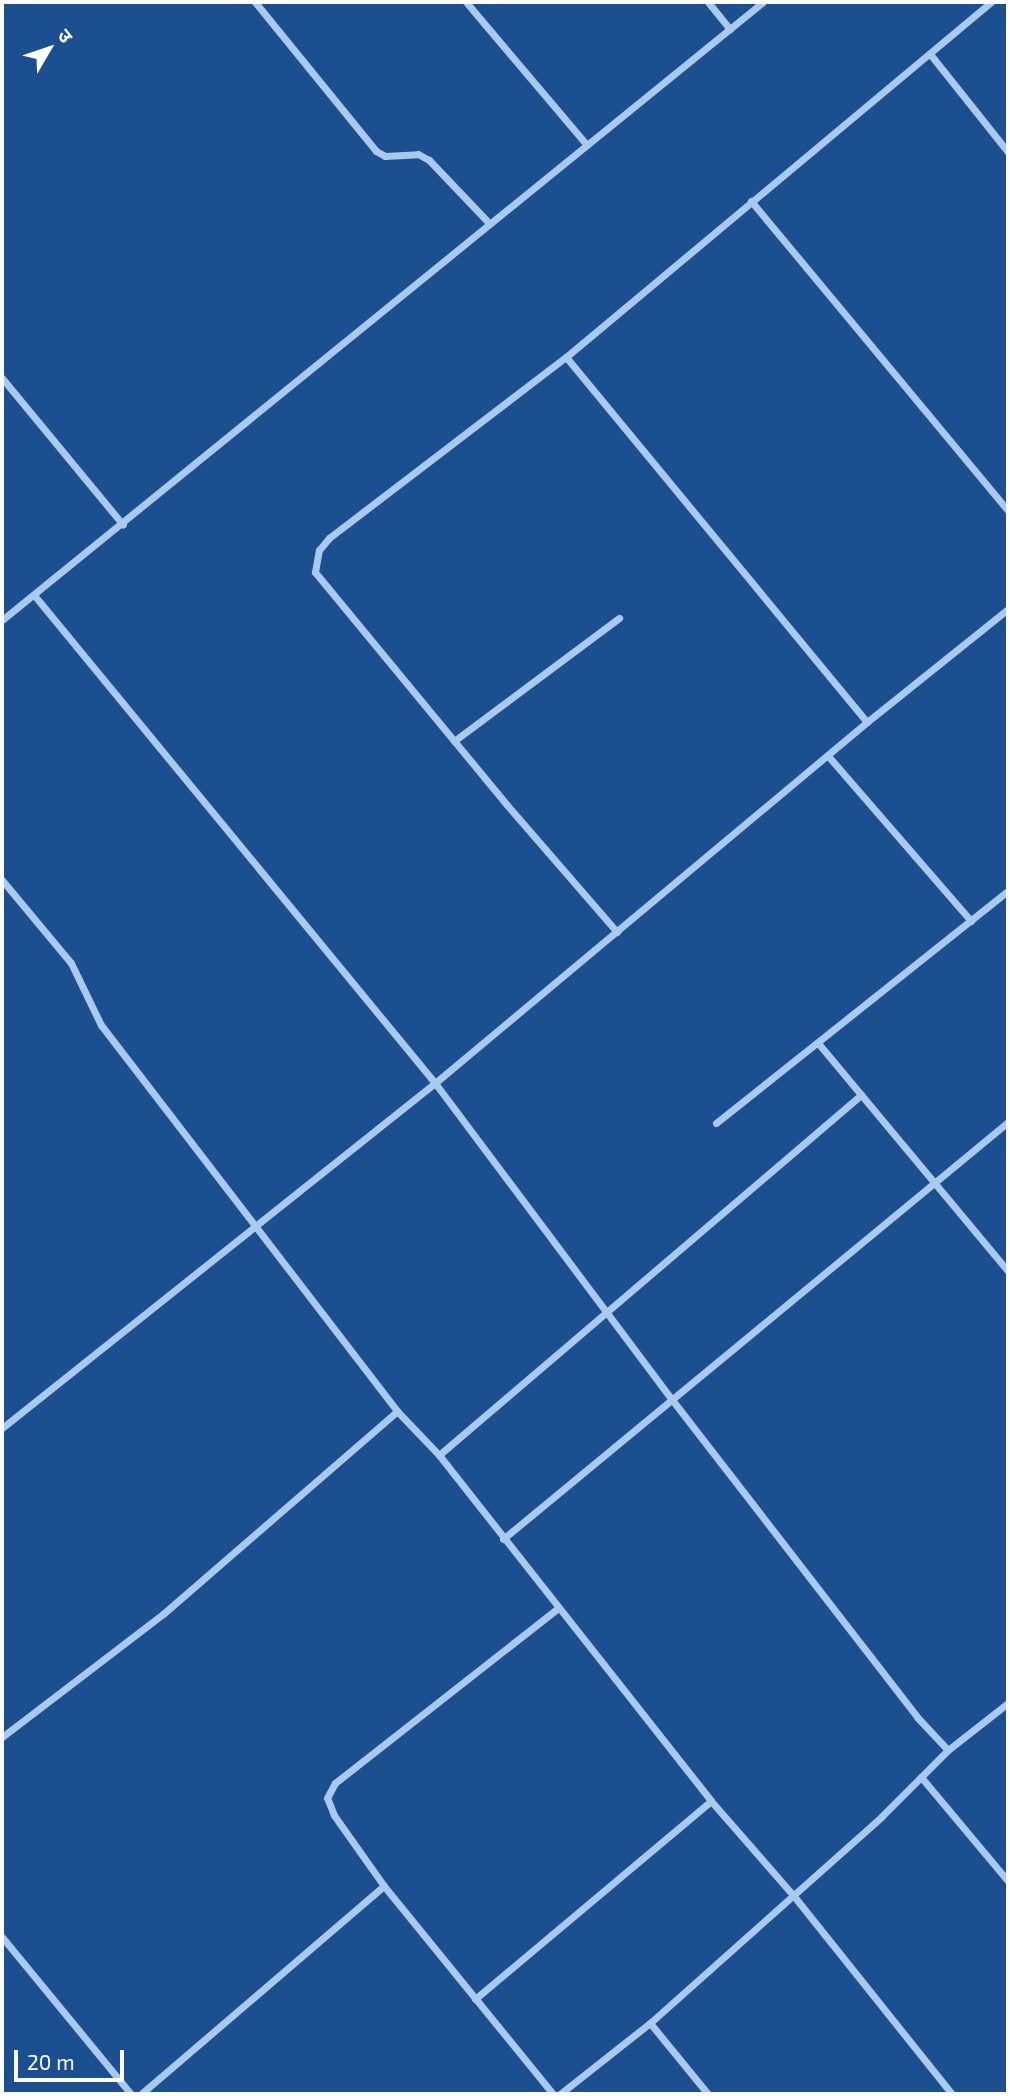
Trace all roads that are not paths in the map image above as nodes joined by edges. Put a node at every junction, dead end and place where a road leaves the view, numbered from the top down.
1 (256, 2) edge
2 (466, 2) edge
3 (708, 2) edge
4 (763, 2) edge
5 (991, 2) edge
6 (730, 29) junction
7 (930, 54) junction
8 (587, 145) junction
9 (1008, 152) edge
10 (751, 201) junction
11 (490, 224) junction
12 (566, 358) junction
13 (2, 378) edge
14 (1008, 511) edge
15 (123, 525) junction
16 (34, 594) junction
17 (1008, 610) edge
18 (618, 618) dead end
19 (2, 620) edge
20 (867, 722) junction
21 (454, 741) junction
22 (829, 757) junction
23 (2, 880) edge
24 (1008, 891) edge
25 (971, 920) junction
26 (617, 932) junction
27 (818, 1043) junction
28 (435, 1083) junction
29 (861, 1095) junction
30 (1008, 1122) edge
31 (716, 1123) dead end
32 (934, 1184) junction
33 (256, 1227) junction
34 (1008, 1271) edge
35 (605, 1312) junction
36 (673, 1401) junction
37 (397, 1411) junction
38 (2, 1428) edge
39 (439, 1455) junction
40 (503, 1539) junction
41 (558, 1608) junction
42 (1008, 1703) edge
43 (2, 1737) edge
44 (948, 1750) junction
45 (921, 1777) junction
46 (711, 1801) junction
47 (1008, 1881) edge
48 (384, 1886) junction
49 (793, 1895) junction
50 (2, 1937) edge
51 (475, 1999) junction
52 (650, 2023) junction
53 (131, 2094) edge
54 (141, 2094) edge
55 (553, 2094) edge
56 (561, 2094) edge
57 (708, 2094) edge
58 (951, 2094) edge

1 - 11 street
2 - 8 street
3 - 6 street
4 - 6 street
5 - 7 street
6 - 8 street
7 - 9 street
7 - 10 street
8 - 11 street
10 - 12 street
10 - 14 street
11 - 15 street
12 - 20 street
12 - 21 street
13 - 15 street
15 - 16 street
16 - 19 street
16 - 28 street
17 - 20 street
18 - 21 street
20 - 22 street
21 - 26 street
22 - 25 street
22 - 26 street
23 - 33 street
24 - 25 street
25 - 27 street
26 - 28 street
27 - 29 street
27 - 31 street
28 - 33 street
28 - 35 street
29 - 32 street
29 - 35 street
30 - 32 street
32 - 34 street
32 - 36 street
33 - 37 street
33 - 38 street
35 - 36 street
35 - 39 street
36 - 40 street
36 - 44 street
37 - 39 street
37 - 43 street
39 - 40 street
40 - 41 street
41 - 46 street
41 - 48 street
42 - 44 street
44 - 45 street
45 - 47 street
45 - 49 street
46 - 49 street
46 - 51 street
48 - 51 street
48 - 54 street
49 - 52 street
49 - 58 street
50 - 53 street
51 - 55 street
52 - 56 street
52 - 57 street

